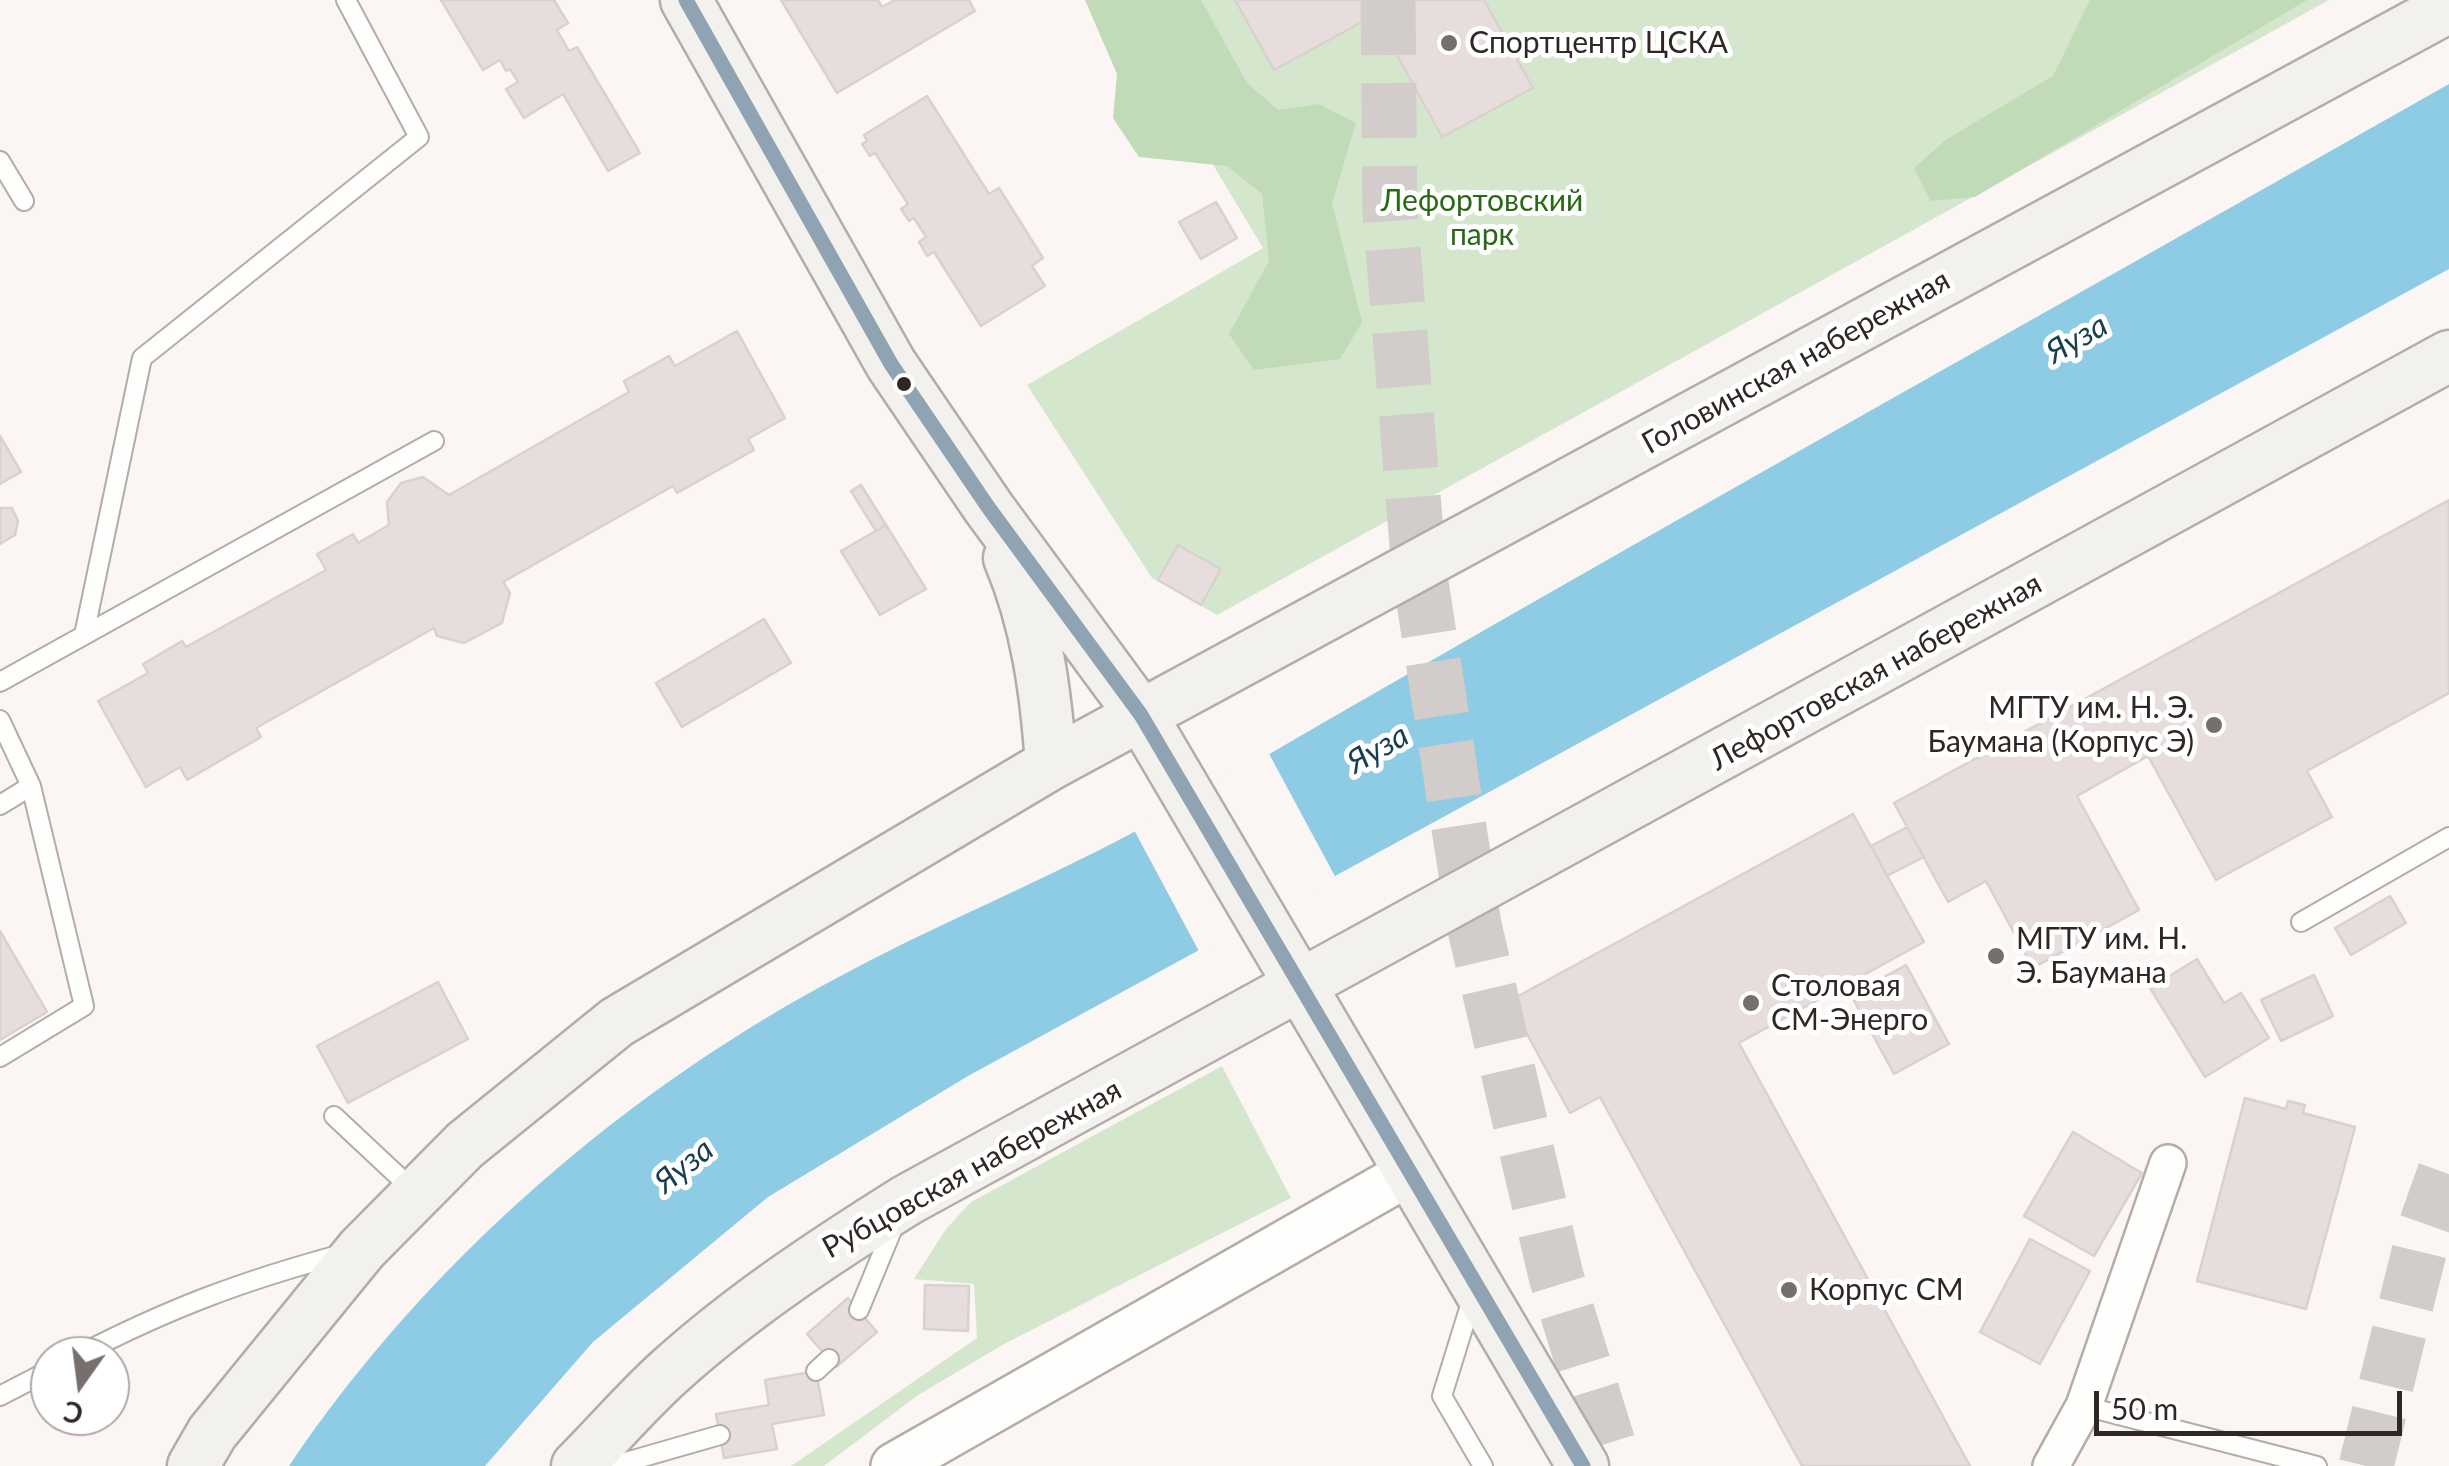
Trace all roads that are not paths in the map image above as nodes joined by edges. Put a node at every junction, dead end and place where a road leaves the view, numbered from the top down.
1 (346, 0) edge
2 (686, 0) edge
3 (2449, 7) edge
4 (0, 161) edge
5 (24, 202) dead end
6 (2449, 356) edge
7 (434, 442) dead end
8 (988, 507) junction
9 (84, 635) junction
10 (0, 682) edge
11 (1141, 715) junction
12 (0, 720) edge
13 (1051, 764) junction
14 (32, 786) junction
15 (0, 806) edge
16 (2449, 837) edge
17 (2301, 922) dead end
18 (1302, 987) junction
19 (0, 1057) edge
20 (334, 1116) dead end
21 (2168, 1163) dead end
22 (1410, 1172) junction
23 (417, 1194) junction
24 (906, 1200) junction
25 (362, 1249) junction
26 (1478, 1282) junction
27 (859, 1310) dead end
28 (117, 1336) edge
29 (30, 1380) edge
30 (0, 1396) edge
31 (2084, 1406) junction
32 (720, 1435) dead end
33 (193, 1466) edge
34 (578, 1466) edge
35 (612, 1466) edge
36 (894, 1466) edge
37 (1483, 1466) edge
38 (1583, 1466) edge
39 (2051, 1466) edge
40 (2317, 1466) edge

1 - 9 lane
2 - 8 main road
3 - 11 main road, Головинская набережная
4 - 5 lane
6 - 18 main road, Лефортовская набережная
7 - 9 lane
8 - 11 main road
8 - 13 main road
9 - 10 lane
11 - 13 main road, Головинская набережная
11 - 18 main road
12 - 14 lane
13 - 23 main road, Головинская набережная
14 - 15 lane
14 - 19 lane
16 - 17 lane
18 - 22 main road
18 - 24 main road, Рубцовская набережная
20 - 23 lane
21 - 31 street
22 - 26 main road
22 - 36 street
23 - 25 main road, Головинская набережная
24 - 27 lane
24 - 34 main road, Рубцовская набережная
25 - 28 lane
25 - 33 main road, Головинская набережная
26 - 37 lane
26 - 38 main road
29 - 30 lane
31 - 39 street
31 - 40 lane
32 - 35 lane

